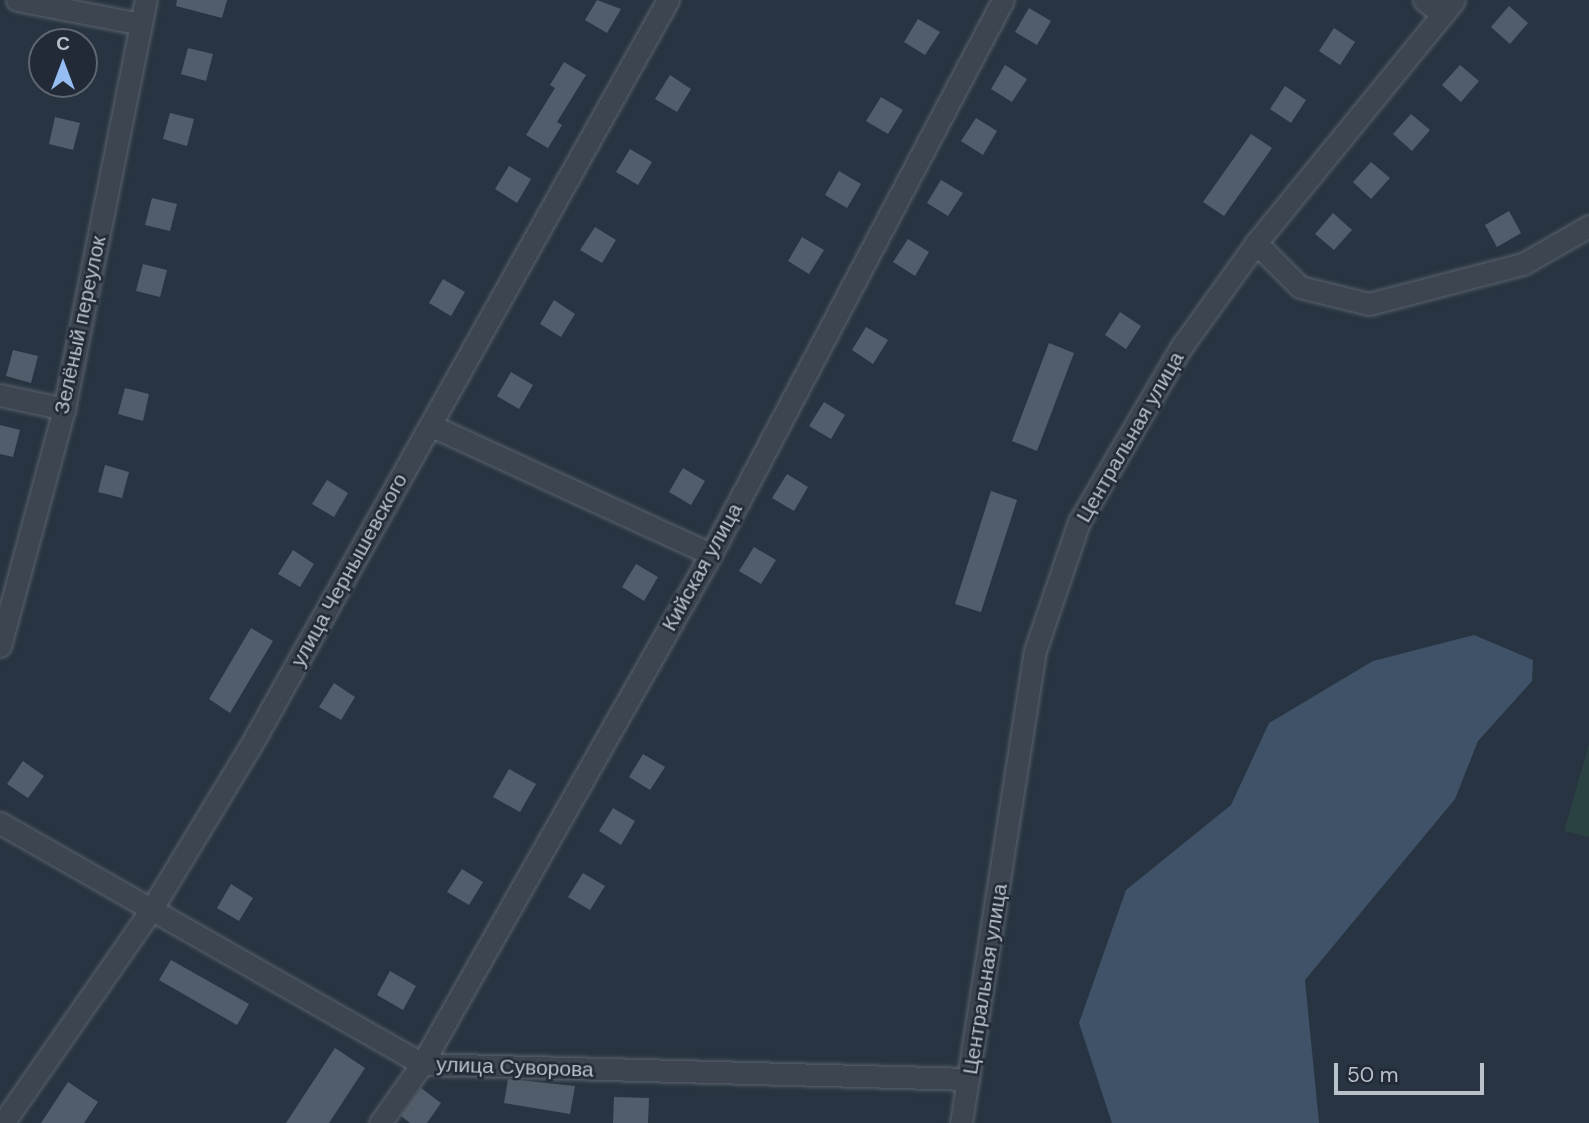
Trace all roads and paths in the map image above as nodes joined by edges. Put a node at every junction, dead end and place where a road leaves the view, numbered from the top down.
1 (17, 0) edge
2 (146, 0) edge
3 (668, 0) edge
4 (1003, 0) edge
5 (1423, 0) edge
6 (1448, 7) edge
7 (141, 23) junction
8 (1589, 226) edge
9 (1256, 243) junction
10 (0, 395) edge
11 (64, 409) junction
12 (430, 425) junction
13 (711, 554) junction
14 (0, 646) edge
15 (0, 823) edge
16 (151, 910) junction
17 (422, 1064) junction
18 (968, 1080) junction
19 (3, 1123) edge
20 (380, 1123) edge
21 (961, 1123) edge

1 - 7 street
2 - 7 street, Зелёный переулок
3 - 12 street, улица Чернышевского
4 - 13 street, Кийская улица
5 - 6 street
6 - 9 street, Центральная улица
7 - 11 street, Зелёный переулок
8 - 9 street
9 - 18 street, Центральная улица
10 - 11 street
11 - 14 street, Зелёный переулок
12 - 13 street
12 - 16 street, улица Чернышевского
13 - 17 street, Кийская улица
15 - 16 street, улица Суворова
16 - 17 street, улица Суворова
16 - 19 street, улица Чернышевского
17 - 18 street, улица Суворова
17 - 20 street, Кийская улица
18 - 21 street, Центральная улица

